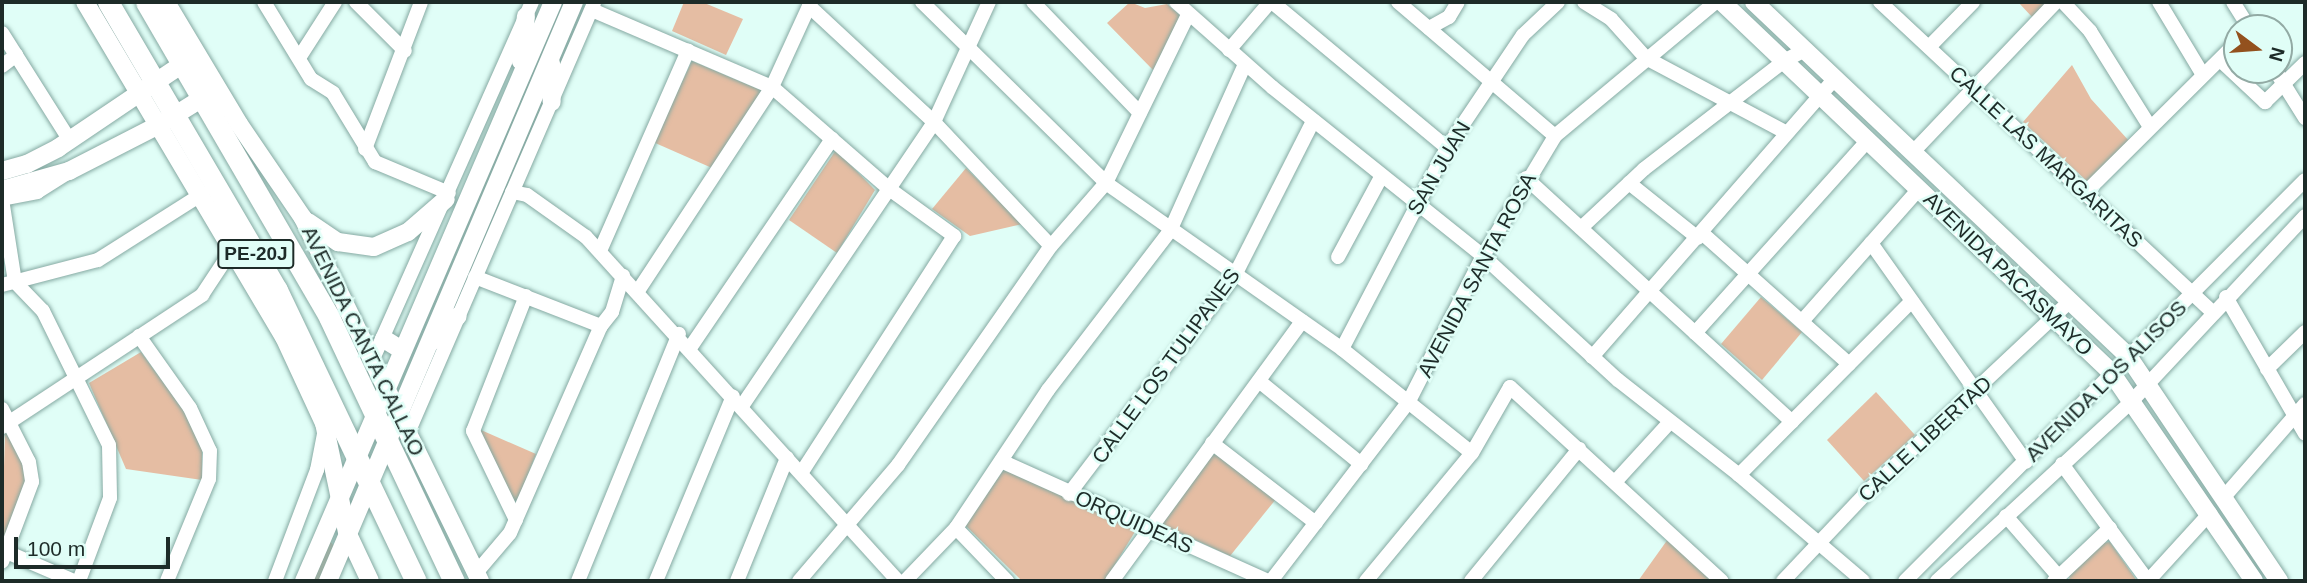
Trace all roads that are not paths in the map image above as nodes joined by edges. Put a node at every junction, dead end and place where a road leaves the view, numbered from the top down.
1 (85, 2) edge
2 (108, 2) edge
3 (146, 2) edge
4 (166, 2) edge
5 (335, 2) edge
6 (356, 2) edge
7 (421, 2) edge
8 (553, 2) edge
9 (574, 2) edge
10 (922, 2) edge
11 (989, 2) edge
12 (1033, 2) edge
13 (1176, 2) edge
14 (1271, 2) edge
15 (1398, 2) edge
16 (1458, 2) edge
17 (1558, 2) edge
18 (1584, 2) edge
19 (1719, 2) edge
20 (1754, 2) edge
21 (1881, 2) edge
22 (1973, 2) edge
23 (2056, 2) edge
24 (2063, 2) edge
25 (2159, 2) edge
26 (266, 3) edge
27 (810, 4) edge
28 (593, 6) edge
29 (529, 9) edge
30 (1188, 15) junction
31 (1429, 28) junction
32 (2, 33) edge
33 (970, 46) junction
34 (1929, 47) junction
35 (1228, 50) junction
36 (1805, 50) junction
37 (405, 51) junction
38 (688, 51) junction
39 (16, 55) junction
40 (551, 55) junction
41 (2223, 57) edge
42 (299, 58) junction
43 (1646, 58) junction
44 (192, 59) junction
45 (2220, 60) junction
46 (1784, 61) junction
47 (2305, 63) edge
48 (1245, 64) junction
49 (2, 66) edge
50 (2203, 75) junction
51 (1835, 78) junction
52 (1492, 80) junction
53 (518, 82) junction
54 (2284, 85) junction
55 (150, 86) junction
56 (772, 87) junction
57 (209, 88) junction
58 (1972, 89) junction
59 (1820, 95) junction
60 (551, 102) junction
61 (1731, 102) junction
62 (1139, 113) junction
63 (2305, 118) edge
64 (169, 119) junction
65 (934, 121) junction
66 (1313, 121) junction
67 (2150, 127) junction
68 (1785, 132) junction
69 (75, 134) junction
70 (1555, 136) junction
71 (832, 139) junction
72 (1867, 141) junction
73 (1447, 148) junction
74 (365, 149) junction
75 (51, 152) junction
76 (1913, 152) junction
77 (92, 157) junction
78 (2, 164) edge
79 (2, 171) edge
80 (69, 171) junction
81 (1381, 177) junction
82 (1526, 178) junction
83 (2305, 180) edge
84 (1106, 183) junction
85 (1629, 183) junction
86 (888, 188) junction
87 (1919, 189) junction
88 (2, 190) edge
89 (512, 192) junction
90 (2085, 193) junction
91 (202, 194) junction
92 (447, 196) junction
93 (2, 199) edge
94 (1416, 205) junction
95 (2305, 216) edge
96 (303, 218) junction
97 (1581, 228) junction
98 (1170, 231) junction
99 (1700, 235) junction
100 (1871, 243) junction
101 (1051, 246) junction
102 (233, 248) junction
103 (600, 251) junction
104 (1483, 256) junction
105 (1338, 257) dead end
106 (1749, 273) junction
107 (1235, 275) junction
108 (623, 276) junction
109 (475, 277) junction
110 (8, 283) edge
111 (1647, 289) junction
112 (638, 291) junction
113 (2193, 293) junction
114 (526, 296) junction
115 (2226, 297) junction
116 (1912, 301) junction
117 (2070, 301) junction
118 (2213, 312) junction
119 (458, 316) junction
120 (2054, 318) junction
121 (1804, 319) junction
122 (1302, 321) junction
123 (601, 326) junction
124 (2305, 332) edge
125 (1695, 333) junction
126 (679, 334) junction
127 (139, 336) junction
128 (384, 339) junction
129 (426, 347) junction
130 (690, 348) junction
131 (1342, 349) junction
132 (403, 351) junction
133 (1592, 356) junction
134 (2128, 356) junction
135 (373, 359) junction
136 (1849, 364) junction
137 (2267, 369) junction
138 (2111, 372) junction
139 (74, 379) junction
140 (1259, 381) junction
141 (2147, 384) junction
142 (387, 388) junction
143 (1975, 391) junction
144 (737, 401) junction
145 (1409, 401) junction
146 (2132, 401) junction
147 (2305, 404) edge
148 (398, 411) junction
149 (375, 416) junction
150 (2295, 416) junction
151 (4, 419) edge
152 (1670, 422) junction
153 (1791, 422) junction
154 (324, 423) junction
155 (408, 433) junction
156 (2305, 434) edge
157 (386, 440) junction
158 (1212, 443) junction
159 (1579, 449) junction
160 (1472, 453) junction
161 (359, 455) junction
162 (787, 458) junction
163 (1001, 461) junction
164 (2026, 462) junction
165 (1362, 464) junction
166 (2062, 464) junction
167 (801, 473) junction
168 (1739, 475) junction
169 (369, 480) junction
170 (1615, 482) junction
171 (1069, 494) junction
172 (2223, 498) junction
173 (339, 502) junction
174 (2210, 513) junction
175 (2006, 516) junction
176 (516, 520) junction
177 (1316, 523) junction
178 (846, 524) junction
179 (956, 528) junction
180 (2110, 528) junction
181 (1148, 529) junction
182 (347, 532) junction
183 (1817, 542) junction
184 (3, 555) edge
185 (2162, 576) edge
186 (478, 577) edge
187 (2056, 579) edge
188 (304, 580) edge
189 (76, 581) edge
190 (167, 581) edge
191 (275, 581) edge
192 (328, 581) edge
193 (370, 581) edge
194 (416, 581) edge
195 (454, 581) edge
196 (578, 581) edge
197 (656, 581) edge
198 (737, 581) edge
199 (799, 581) edge
200 (898, 581) edge
201 (905, 581) edge
202 (1007, 581) edge
203 (1112, 581) edge
204 (1270, 581) edge
205 (1366, 581) edge
206 (1471, 581) edge
207 (1722, 581) edge
208 (1783, 581) edge
209 (1863, 581) edge
210 (1905, 581) edge
211 (1937, 581) edge
212 (2254, 581) edge
213 (2279, 581) edge

1 - 55 main road
2 - 55 highway, PE-20J
3 - 44 highway, AVENIDA CANTA CALLAO / PE-20J
4 - 44 main road, AVENIDA CANTA CALLAO
5 - 42 street
6 - 37 street
7 - 37 street
8 - 53 main road
9 - 40 main road
10 - 33 street
11 - 33 street
12 - 62 street
13 - 30 street
14 - 35 street
14 - 73 street
15 - 31 street
16 - 31 street
17 - 52 street, SAN JUAN
18 - 43 street
19 - 43 street, AVENIDA SANTA ROSA
19 - 46 main road, AVENIDA PACASMAYO
20 - 36 main road, AVENIDA PACASMAYO
21 - 34 street, CALLE LAS MARGARITAS
22 - 34 street
23 - 58 street
24 - 67 street
25 - 50 street
26 - 42 street
27 - 56 street
27 - 65 street
28 - 38 street
28 - 60 street
29 - 53 main road
29 - 92 street
30 - 35 street
30 - 62 street
31 - 52 street
32 - 39 street
33 - 65 street
33 - 84 street
34 - 58 street, CALLE LAS MARGARITAS
35 - 48 street
36 - 46 street
36 - 51 main road, AVENIDA PACASMAYO
37 - 74 street
38 - 56 street
38 - 103 street
39 - 49 street
39 - 69 street
40 - 60 main road
40 - 129 main road
41 - 45 street
42 - 74 street
43 - 61 street
43 - 70 street, AVENIDA SANTA ROSA
44 - 55 main road
44 - 57 highway, AVENIDA CANTA CALLAO / PE-20J
45 - 50 street
45 - 54 street
46 - 59 main road, AVENIDA PACASMAYO
46 - 61 street
47 - 54 street
48 - 66 street
48 - 98 street
50 - 67 street
51 - 59 street
51 - 76 main road, AVENIDA PACASMAYO
52 - 70 street
52 - 73 street, SAN JUAN
53 - 132 main road
54 - 63 street
55 - 64 highway, PE-20J
55 - 69 main road
56 - 71 street
56 - 112 street
57 - 64 main road
57 - 96 main road, AVENIDA CANTA CALLAO
57 - 149 highway, AVENIDA CANTA CALLAO / PE-20J
58 - 76 street
58 - 90 street, CALLE LAS MARGARITAS
59 - 68 street
59 - 72 main road, AVENIDA PACASMAYO
60 - 89 street
61 - 68 street
61 - 85 street
62 - 84 street
64 - 77 main road
64 - 91 main road
64 - 161 highway, PE-20J
65 - 86 street
65 - 101 street
66 - 81 street
66 - 107 street, CALLE LOS TULIPANES
67 - 90 street
68 - 99 street
69 - 75 main road
69 - 77 main road
70 - 82 street, AVENIDA SANTA ROSA
71 - 86 street
71 - 130 street
72 - 87 main road, AVENIDA PACASMAYO
72 - 106 street
73 - 94 street, SAN JUAN
74 - 92 street
75 - 78 street
75 - 79 main road
76 - 117 main road, AVENIDA PACASMAYO
77 - 80 main road
80 - 88 main road
80 - 93 street
81 - 94 street
81 - 105 street
82 - 97 street
82 - 104 street, AVENIDA SANTA ROSA
83 - 113 street, AVENIDA LOS ALISOS
84 - 98 street
84 - 101 street
85 - 97 street
85 - 99 street
86 - 144 street
86 - 167 street
87 - 100 street
87 - 120 main road, AVENIDA PACASMAYO
89 - 103 street
89 - 109 street
90 - 113 street, CALLE LAS MARGARITAS
91 - 102 main road
91 - 110 street
92 - 96 main road
92 - 128 street
93 - 110 street
94 - 104 street
94 - 131 street, SAN JUAN
95 - 115 street, AVENIDA LOS ALISOS
96 - 135 main road, AVENIDA CANTA CALLAO
97 - 111 street
98 - 107 street
98 - 163 street
99 - 106 street
99 - 111 street
100 - 116 street
100 - 121 street
101 - 178 street
102 - 127 street
102 - 154 main road
103 - 108 street
104 - 133 street
104 - 145 street, AVENIDA SANTA ROSA
106 - 121 street
106 - 125 street
107 - 122 street
107 - 171 street, CALLE LOS TULIPANES
108 - 112 street
108 - 123 street
109 - 114 street
109 - 119 street
110 - 139 street
111 - 125 street
111 - 133 street
112 - 126 street
113 - 118 street, CALLE LAS MARGARITAS
113 - 134 street, AVENIDA LOS ALISOS
114 - 123 street
114 - 176 street
115 - 118 street, AVENIDA LOS ALISOS
115 - 137 street
116 - 136 street
116 - 143 street
117 - 120 street, CALLE LIBERTAD
117 - 134 main road, AVENIDA PACASMAYO
118 - 141 street, AVENIDA LOS ALISOS
119 - 129 main road
119 - 155 street
120 - 138 main road, AVENIDA PACASMAYO
120 - 143 street, CALLE LIBERTAD
121 - 136 street
122 - 131 street
122 - 140 street
123 - 176 street
124 - 137 street
125 - 153 street
126 - 130 street
126 - 196 street
127 - 139 street
127 - 190 street
128 - 132 main road
128 - 135 street
129 - 148 main road
130 - 144 street
131 - 145 street
132 - 142 main road
133 - 152 street
134 - 138 street, AVENIDA LOS ALISOS
134 - 141 main road, AVENIDA PACASMAYO
135 - 142 main road, AVENIDA CANTA CALLAO
136 - 153 street
137 - 150 street
138 - 146 main road, AVENIDA PACASMAYO
138 - 164 street, AVENIDA LOS ALISOS
139 - 151 street
139 - 189 street
140 - 158 street
140 - 165 street
141 - 146 street, AVENIDA LOS ALISOS
141 - 172 main road, AVENIDA PACASMAYO
142 - 148 main road, AVENIDA CANTA CALLAO
142 - 149 main road
143 - 164 street
143 - 183 street, CALLE LIBERTAD
144 - 162 street
144 - 197 street
145 - 160 street
145 - 165 street, AVENIDA SANTA ROSA
146 - 166 street, AVENIDA LOS ALISOS
146 - 174 main road, AVENIDA PACASMAYO
147 - 150 street
148 - 155 main road, AVENIDA CANTA CALLAO
148 - 157 main road
149 - 157 highway, AVENIDA CANTA CALLAO / PE-20J
149 - 161 main road
150 - 156 street
150 - 172 street
151 - 184 street
152 - 168 street
152 - 170 street
153 - 168 street
154 - 173 main road
154 - 191 street
155 - 186 main road, AVENIDA CANTA CALLAO
157 - 169 main road
157 - 195 highway, AVENIDA CANTA CALLAO / PE-20J
158 - 177 street
158 - 181 street
159 - 160 street
159 - 170 street
159 - 206 street
160 - 205 street
161 - 169 highway, PE-20J
161 - 173 main road
162 - 167 street
162 - 198 street
163 - 171 street, ORQUIDEAS
163 - 179 street
164 - 210 street, AVENIDA LOS ALISOS
165 - 177 street, AVENIDA SANTA ROSA
166 - 175 street, AVENIDA LOS ALISOS
166 - 180 street
167 - 178 street
168 - 183 street
169 - 182 main road
169 - 194 highway, PE-20J
170 - 207 street
171 - 181 street, ORQUIDEAS
172 - 213 main road, AVENIDA PACASMAYO
173 - 182 main road
173 - 188 main road
174 - 185 street
174 - 212 main road, AVENIDA PACASMAYO
175 - 187 street
175 - 211 street, AVENIDA LOS ALISOS
176 - 186 street
177 - 204 street, AVENIDA SANTA ROSA
178 - 199 street
178 - 200 street
179 - 201 street
179 - 202 street
180 - 185 street
180 - 187 street
181 - 203 street
181 - 204 street, ORQUIDEAS
182 - 192 main road
182 - 193 main road
183 - 208 street, CALLE LIBERTAD
183 - 209 street
184 - 189 street

